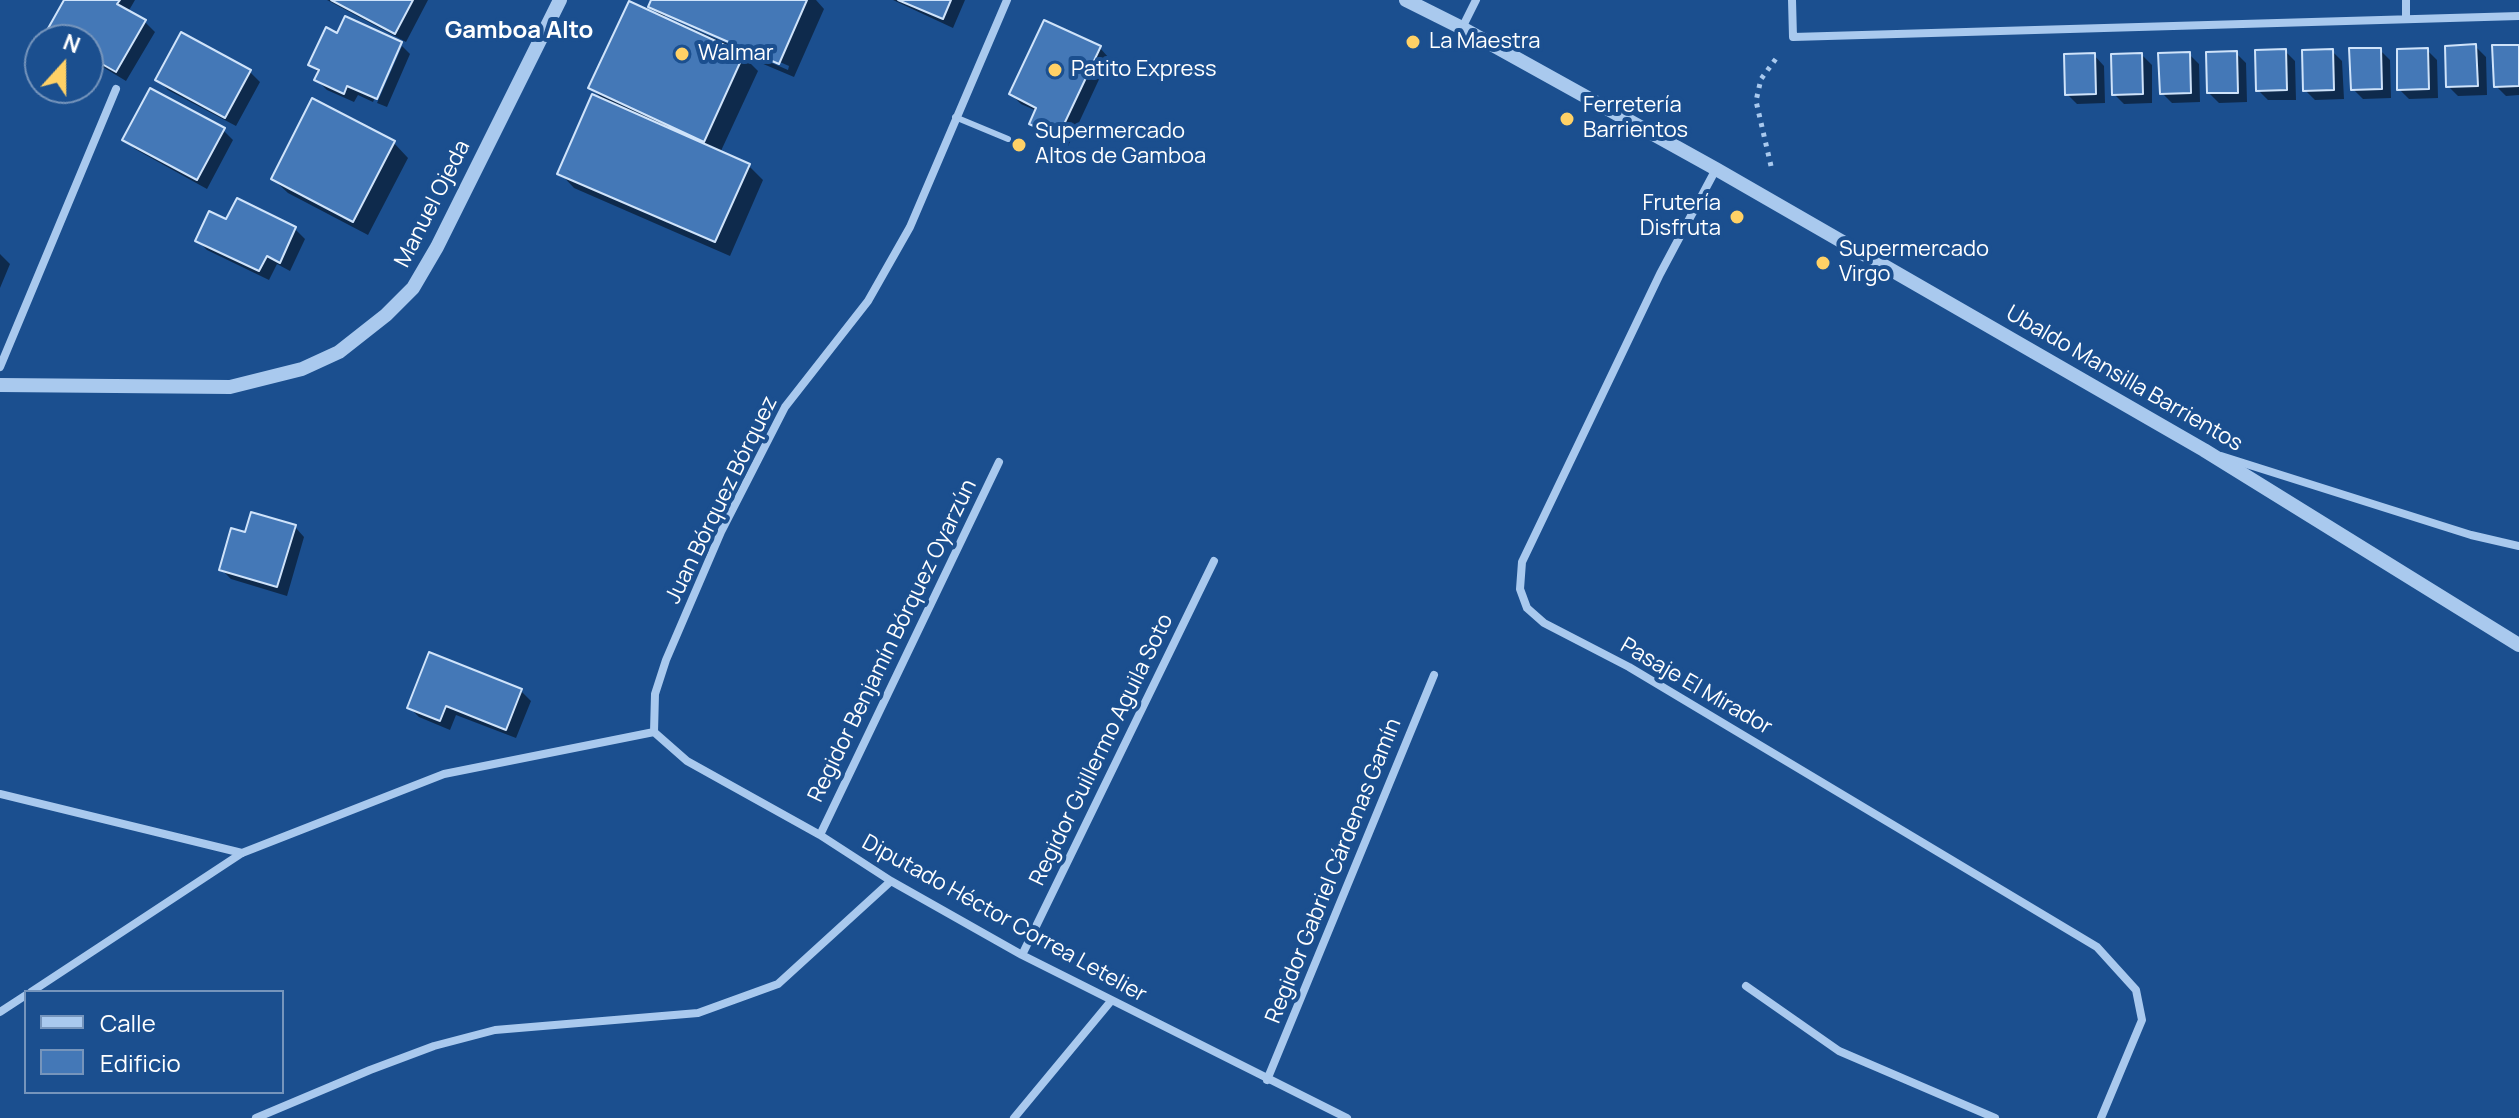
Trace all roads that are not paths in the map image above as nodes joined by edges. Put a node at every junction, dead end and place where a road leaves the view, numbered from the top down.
1 (560, 0) edge
2 (1007, 0) edge
3 (1406, 0) edge
4 (1476, 0) edge
5 (1792, 0) edge
6 (2406, 0) edge
7 (2519, 16) edge
8 (2406, 18) junction
9 (1462, 28) junction
10 (116, 89) dead end
11 (955, 117) junction
12 (1008, 139) dead end
13 (1716, 169) junction
14 (0, 367) edge
15 (0, 385) edge
16 (2204, 450) junction
17 (999, 462) dead end
18 (2519, 546) edge
19 (1214, 561) dead end
20 (2519, 645) edge
21 (1434, 675) dead end
22 (654, 732) junction
23 (0, 794) edge
24 (820, 835) junction
25 (242, 853) junction
26 (891, 881) junction
27 (1022, 955) junction
28 (1746, 986) dead end
29 (34, 990) edge
30 (24, 996) edge
31 (1111, 1001) junction
32 (0, 1012) edge
33 (1267, 1080) junction
34 (256, 1118) edge
35 (1014, 1118) edge
36 (1347, 1118) edge
37 (1995, 1118) edge
38 (2101, 1118) edge

1 - 15 street, Manuel Ojeda
2 - 11 street, Juan Bórquez Bórquez
3 - 9 street, Ubaldo Mansilla Barrientos
4 - 9 street
5 - 8 street
6 - 8 street
7 - 8 street
9 - 13 street, Ubaldo Mansilla Barrientos
10 - 14 street
11 - 12 lane
11 - 22 street, Juan Bórquez Bórquez
13 - 16 street, Ubaldo Mansilla Barrientos
13 - 38 street, Pasaje El Mirador
16 - 18 street
16 - 20 street, Ubaldo Mansilla Barrientos
17 - 24 street, Regidor Benjamín Bórquez Oyarzún
19 - 27 street, Regidor Guillermo Aguila Soto
21 - 33 street, Regidor Gabriel Cárdenas Gamín
22 - 24 street, Diputado Héctor Correa Letelier
22 - 25 street
23 - 25 street
24 - 26 street, Diputado Héctor Correa Letelier
25 - 29 street
26 - 27 street, Diputado Héctor Correa Letelier
26 - 34 street
27 - 31 street, Diputado Héctor Correa Letelier
28 - 37 street
30 - 32 street
31 - 33 street, Diputado Héctor Correa Letelier
31 - 35 street
33 - 36 street, Diputado Héctor Correa Letelier

